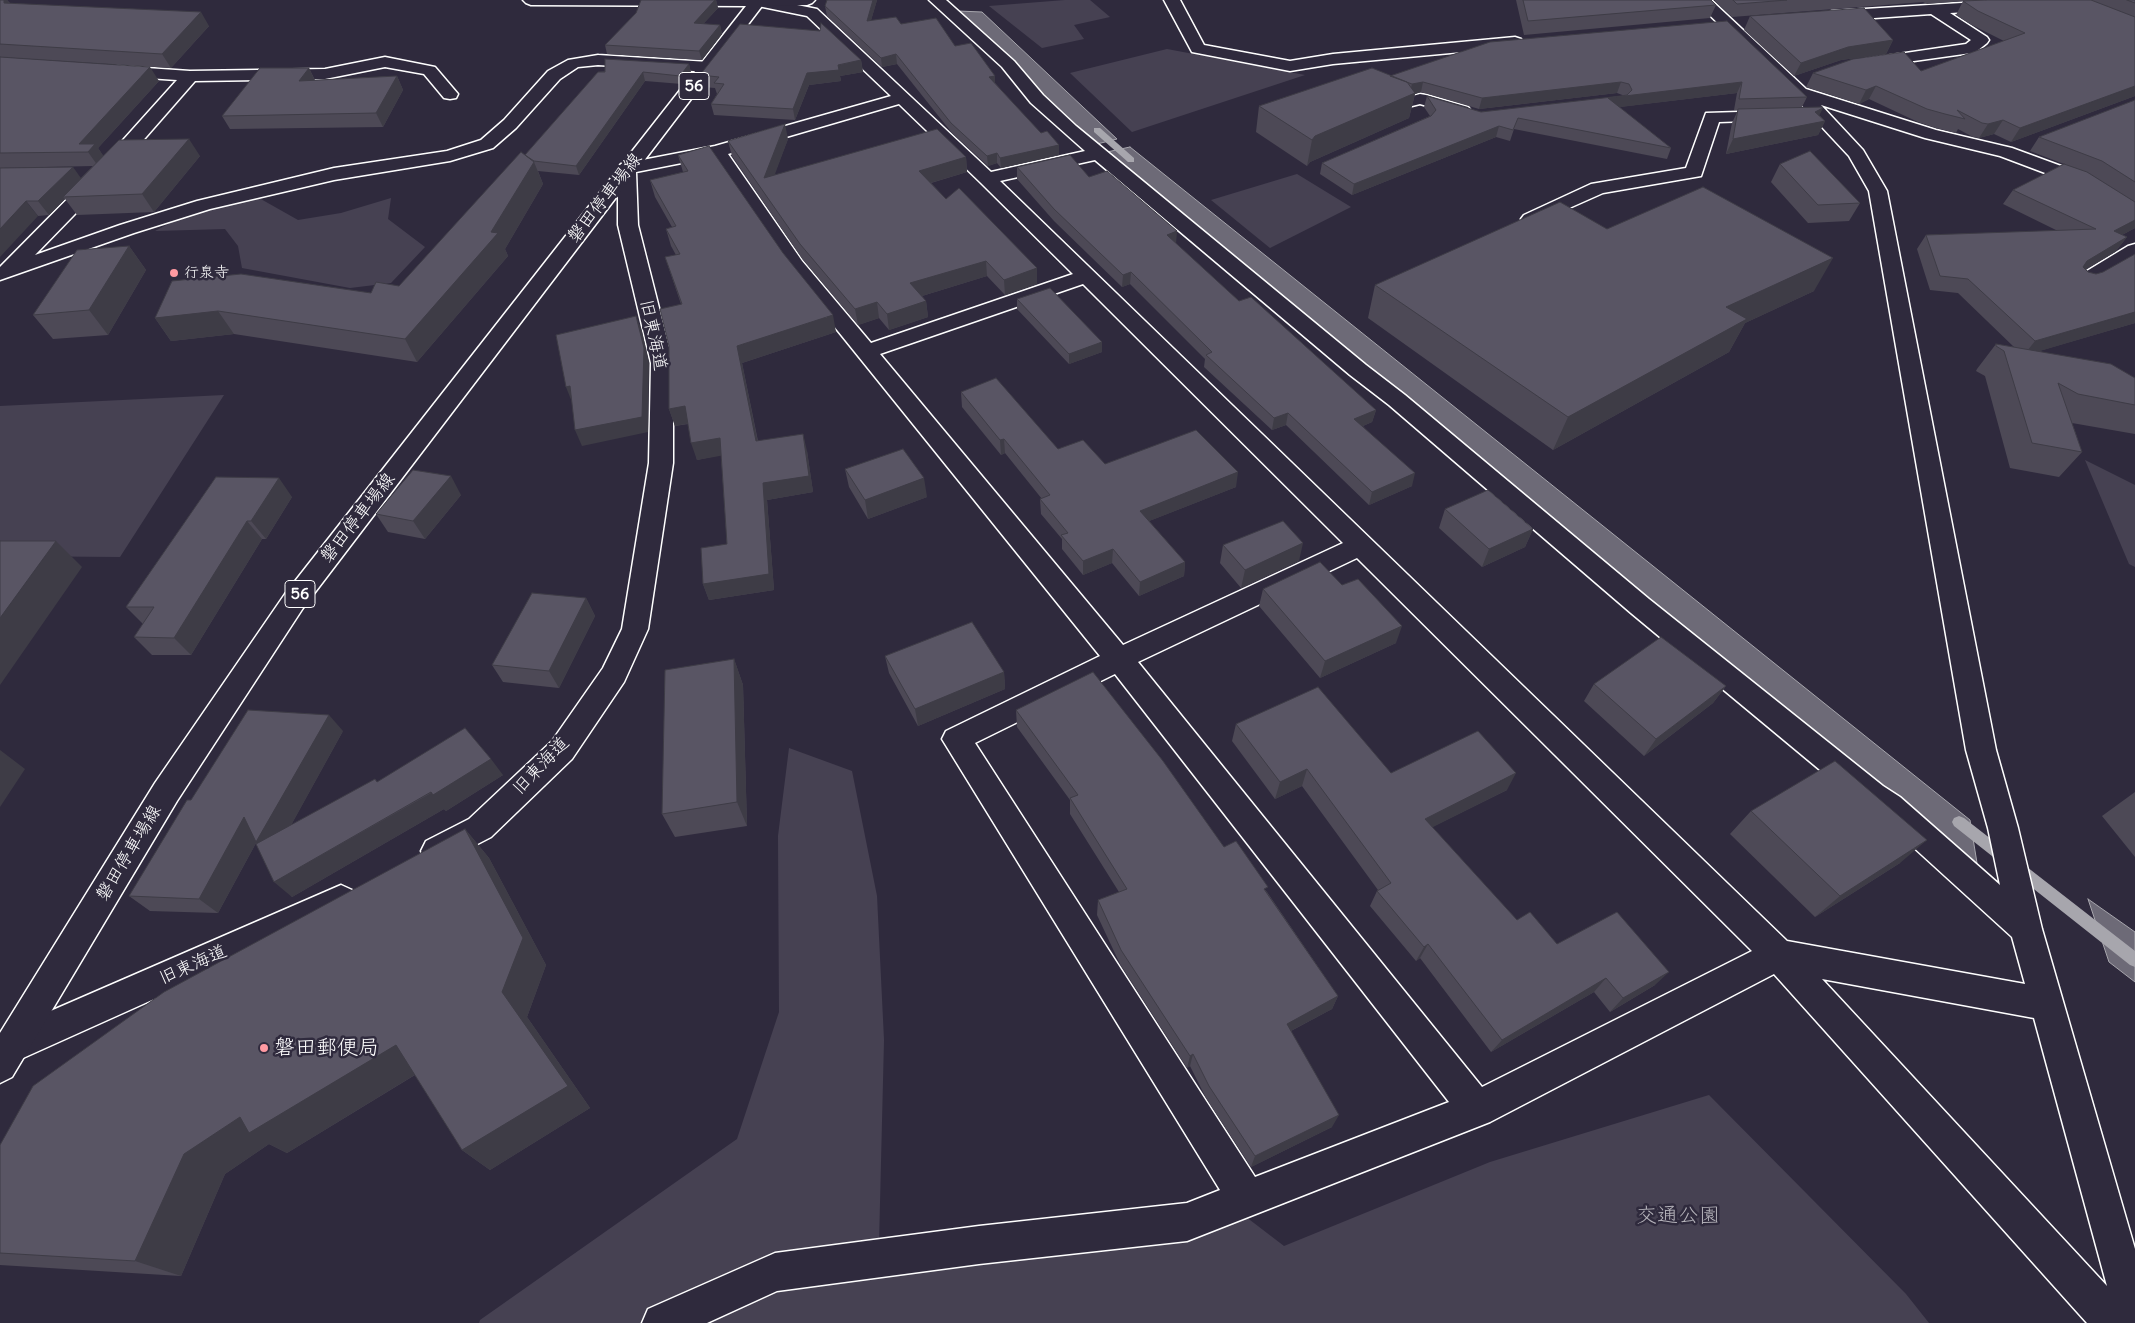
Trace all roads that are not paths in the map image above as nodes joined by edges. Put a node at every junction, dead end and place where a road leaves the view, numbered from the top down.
1 (531, 0) edge
2 (807, 0) edge
3 (937, 0) edge
4 (1172, 0) edge
5 (1702, 0) edge
6 (2047, 0) edge
7 (643, 1) edge
8 (759, 1) edge
9 (1935, 10) junction
10 (1817, 18) edge
11 (1529, 41) edge
12 (1851, 65) edge
13 (1290, 66) junction
14 (709, 67) junction
15 (104, 70) edge
16 (1336, 75) dead end
17 (190, 76) junction
18 (1363, 84) edge
19 (1799, 85) junction
20 (450, 94) dead end
21 (903, 98) junction
22 (1803, 115) junction
23 (1478, 116) edge
24 (2028, 145) dead end
25 (717, 151) junction
26 (2006, 152) junction
27 (1098, 154) junction
28 (627, 168) junction
29 (104, 173) junction
30 (76, 174) dead end
31 (987, 178) junction
32 (2135, 213) edge
33 (1512, 228) edge
34 (2135, 250) edge
35 (2, 276) edge
36 (1088, 276) junction
37 (2084, 281) edge
38 (865, 352) junction
39 (1360, 546) junction
40 (1119, 659) junction
41 (414, 863) edge
42 (365, 889) edge
43 (2025, 920) junction
44 (1778, 955) junction
45 (2047, 1004) junction
46 (5, 1056) edge
47 (1477, 1109) junction
48 (1247, 1199) junction
49 (2135, 1316) edge
50 (662, 1323) edge
51 (2114, 1323) edge

1 - 7 street
2 - 8 street
3 - 27 street
4 - 13 street
5 - 19 street
6 - 9 street
7 - 8 street
8 - 14 street, 磐田停車場線 / 56
8 - 21 street
9 - 10 street
9 - 12 street
11 - 13 street
13 - 16 street
14 - 28 street, 磐田停車場線 / 56
14 - 35 street
15 - 17 street
17 - 20 street
17 - 29 street
18 - 23 street
19 - 22 street
19 - 26 street
21 - 25 street
21 - 31 street
22 - 33 street
22 - 43 street
24 - 26 street
25 - 28 street
25 - 38 street
26 - 32 street
27 - 31 street
27 - 43 street
28 - 41 street, 旧東海道
28 - 46 street, 磐田停車場線 / 56
29 - 30 street
29 - 35 street
31 - 36 street
34 - 37 street
36 - 38 street
36 - 39 street
38 - 40 street
39 - 40 street
39 - 44 street
40 - 47 street
40 - 48 street
42 - 46 street, 旧東海道
43 - 45 street
44 - 45 street
44 - 47 street
44 - 51 street
45 - 49 street
47 - 48 street
48 - 50 street

